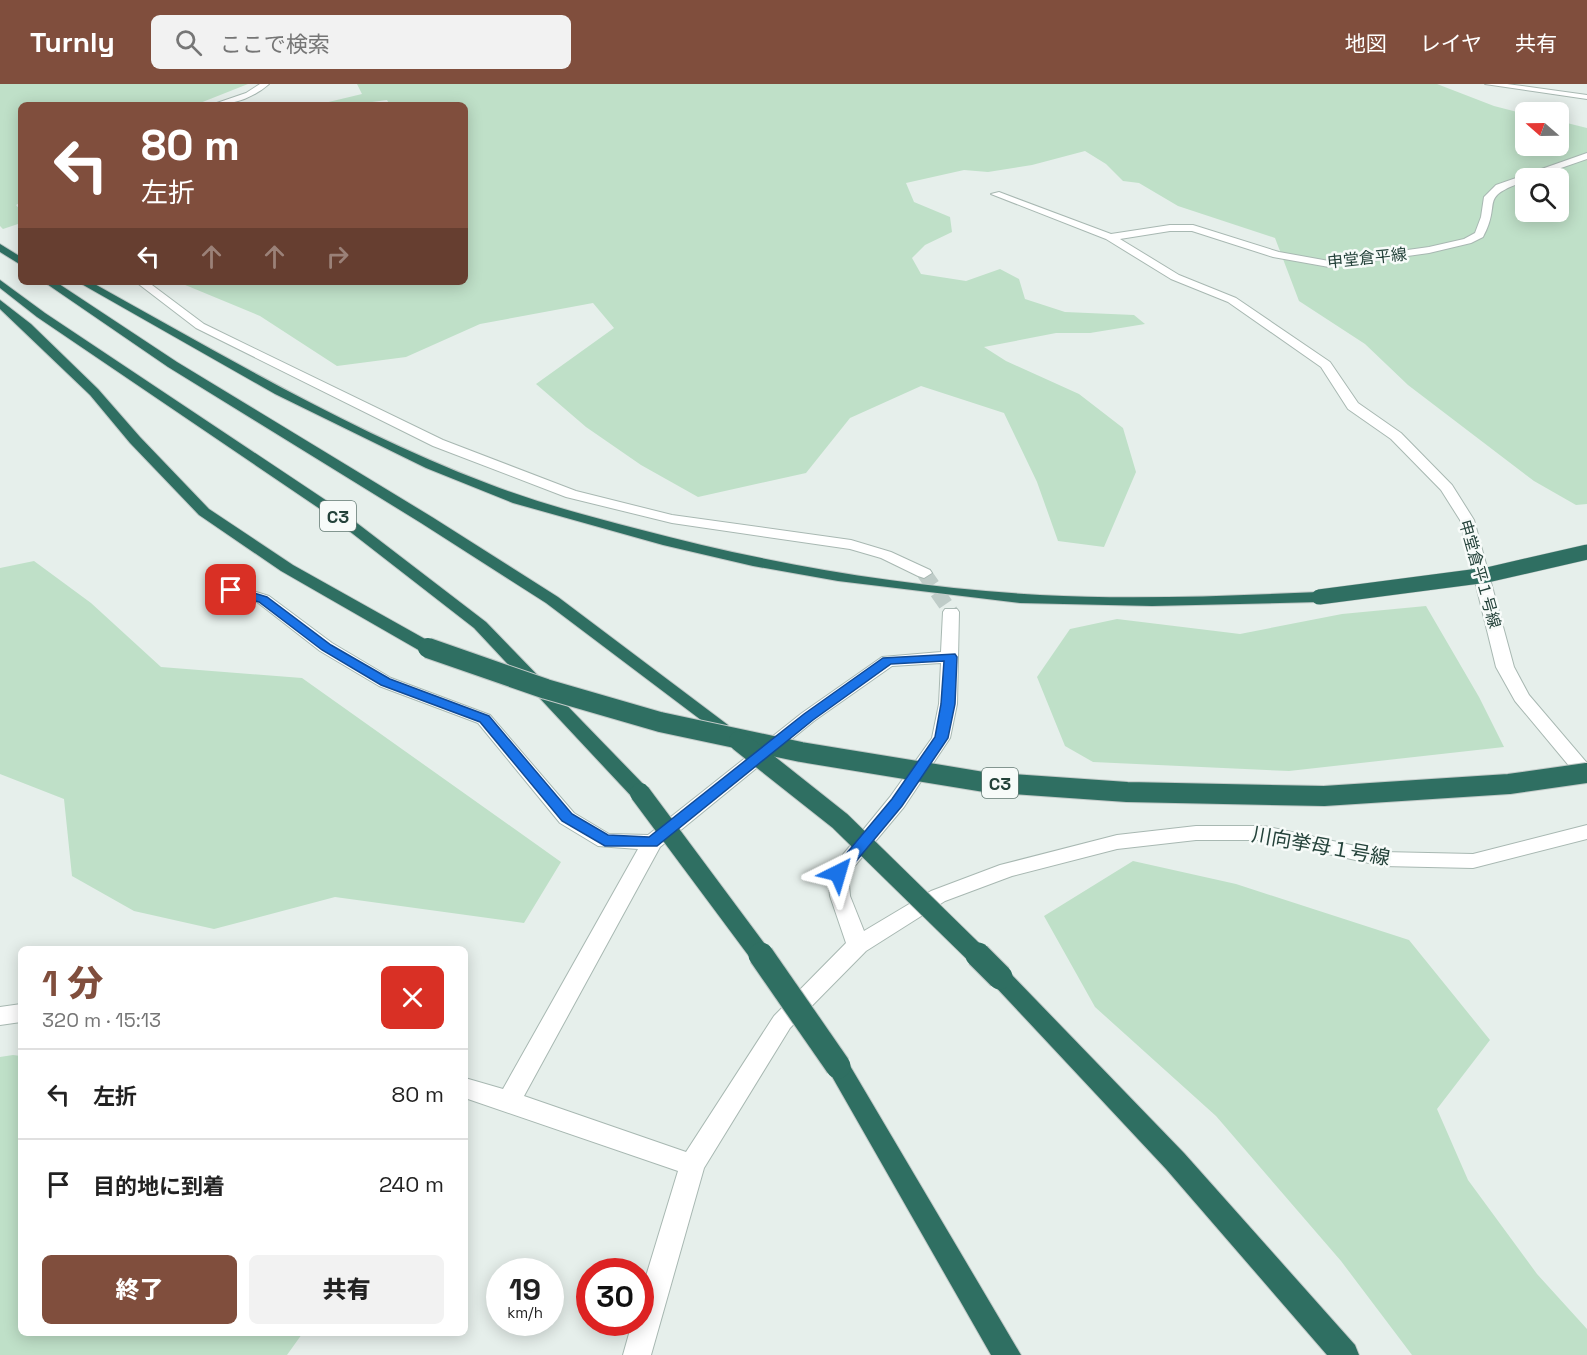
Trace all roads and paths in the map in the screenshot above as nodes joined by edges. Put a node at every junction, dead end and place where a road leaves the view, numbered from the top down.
1 (265, 84) edge
2 (1488, 84) edge
3 (1587, 98) edge
4 (226, 102) edge
5 (1587, 156) edge
6 (996, 194) dead end
7 (0, 236) edge
8 (1110, 237) junction
9 (18, 246) edge
10 (0, 247) edge
11 (18, 260) edge
12 (0, 283) edge
13 (53, 285) edge
14 (88, 285) edge
15 (145, 285) edge
16 (0, 303) edge
17 (1587, 552) edge
18 (924, 573) tunnel mouth
19 (231, 590) dead end
20 (951, 612) tunnel mouth
21 (950, 657) junction
22 (1587, 774) edge
23 (1587, 832) edge
24 (652, 842) junction
25 (858, 945) junction
26 (18, 1013) edge
27 (0, 1016) edge
28 (468, 1089) edge
29 (509, 1101) junction
30 (692, 1165) junction
31 (638, 1355) edge
32 (1007, 1355) edge
33 (1345, 1355) edge

1 - 4 street
2 - 3 street
5 - 8 street, 申堂倉平線
6 - 8 street, 申堂倉平１号線
7 - 9 highway
8 - 22 street, 申堂倉平１号線
10 - 11 highway
12 - 32 highway, C3, bridge
13 - 33 highway, bridge
14 - 17 highway, bridge
15 - 18 street
16 - 22 highway, C3, bridge
19 - 24 street
20 - 21 street
21 - 24 street
21 - 25 street
23 - 25 street, 川向挙母１号線
24 - 29 street
25 - 30 street, 川向挙母１号線
26 - 27 street
28 - 29 street
29 - 30 street
30 - 31 street

